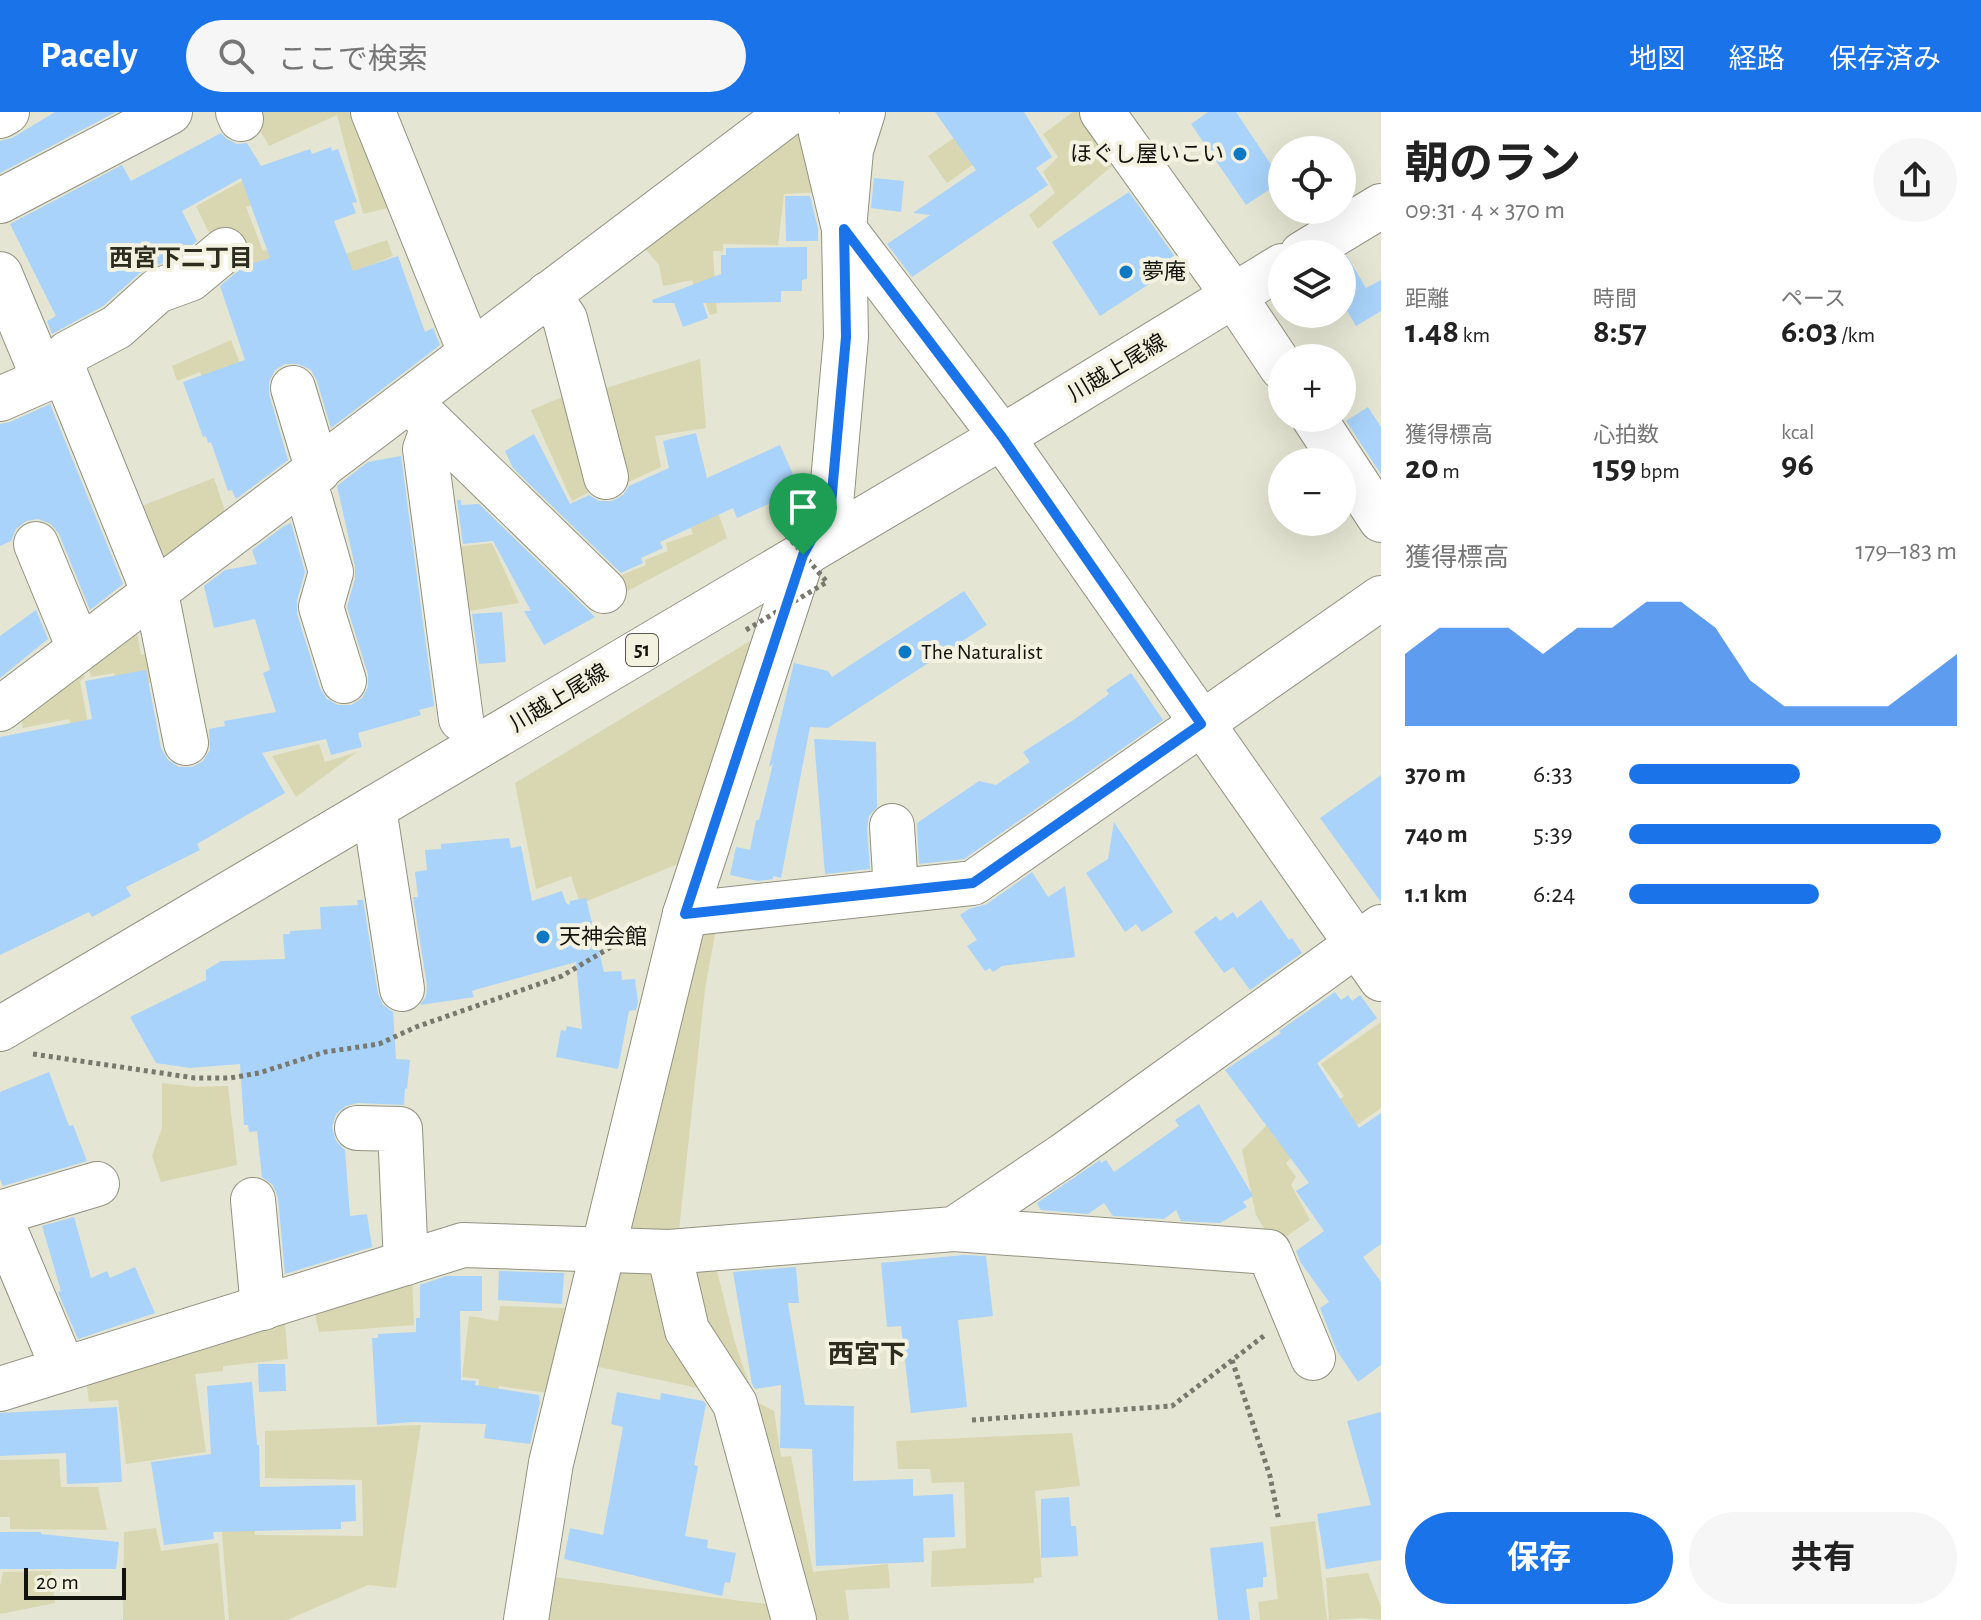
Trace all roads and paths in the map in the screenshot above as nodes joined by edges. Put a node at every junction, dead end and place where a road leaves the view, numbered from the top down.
1 (7, 112) edge
2 (170, 112) edge
3 (373, 112) edge
4 (790, 112) edge
5 (816, 112) edge
6 (863, 112) edge
7 (1102, 112) edge
8 (0, 116) edge
9 (0, 201) edge
10 (1381, 206) edge
11 (844, 229) junction
12 (1325, 240) edge
13 (225, 250) dead end
14 (0, 274) edge
15 (1268, 275) edge
16 (548, 294) junction
17 (1234, 296) junction
18 (1268, 347) edge
19 (470, 352) junction
20 (54, 375) junction
21 (293, 388) dead end
22 (0, 399) edge
23 (421, 414) junction
24 (1323, 432) edge
25 (1002, 437) junction
26 (309, 477) junction
27 (606, 477) dead end
28 (1381, 520) edge
29 (36, 544) dead end
30 (793, 544) junction
31 (604, 591) dead end
32 (154, 592) junction
33 (1381, 598) edge
34 (746, 630) dead end
35 (79, 648) junction
36 (344, 681) dead end
37 (0, 709) edge
38 (461, 719) dead end
39 (1201, 724) junction
40 (186, 743) dead end
41 (374, 808) junction
42 (892, 826) dead end
43 (896, 891) junction
44 (685, 914) junction
45 (1369, 935) edge
46 (1381, 979) edge
47 (402, 989) dead end
48 (15, 1042) edge
49 (357, 1128) dead end
50 (97, 1184) dead end
51 (253, 1200) dead end
52 (0, 1216) edge
53 (954, 1229) junction
54 (604, 1251) junction
55 (669, 1252) junction
56 (406, 1263) junction
57 (263, 1308) junction
58 (1294, 1313) junction
59 (1313, 1358) dead end
60 (1232, 1360) junction
61 (63, 1368) junction
62 (0, 1389) edge
63 (972, 1420) dead end
64 (1279, 1521) dead end
65 (526, 1620) edge
66 (794, 1620) edge

1 - 8 street
2 - 9 street
3 - 19 street
4 - 16 street
5 - 11 street
6 - 11 street
7 - 17 street
10 - 12 street
11 - 25 street
11 - 30 street
13 - 20 street
14 - 20 street
15 - 17 street, 川越上尾線 / 51
16 - 19 street
16 - 27 street
17 - 18 street
17 - 25 street, 川越上尾線 / 51
19 - 23 street
20 - 22 street
20 - 32 street
21 - 26 street
23 - 26 street
23 - 31 street
23 - 38 street
24 - 28 street
25 - 30 street, 川越上尾線 / 51
25 - 39 street
26 - 32 street
26 - 36 street
29 - 35 street
30 - 34 path, bridge
30 - 41 street, 川越上尾線 / 51
30 - 44 street
32 - 35 street
32 - 40 street
33 - 39 street
35 - 37 street
39 - 43 street
39 - 45 street
41 - 47 street
41 - 48 street, 川越上尾線 / 51
42 - 43 street
43 - 44 street
44 - 48 path
44 - 54 street
45 - 46 street
45 - 53 street
49 - 56 street
50 - 52 street
51 - 57 street
52 - 61 street
53 - 55 street
53 - 58 street
54 - 55 street
54 - 56 street
54 - 65 street
55 - 66 street
56 - 57 street
57 - 61 street
58 - 59 street
58 - 60 path
60 - 63 path
60 - 64 path
61 - 62 street

